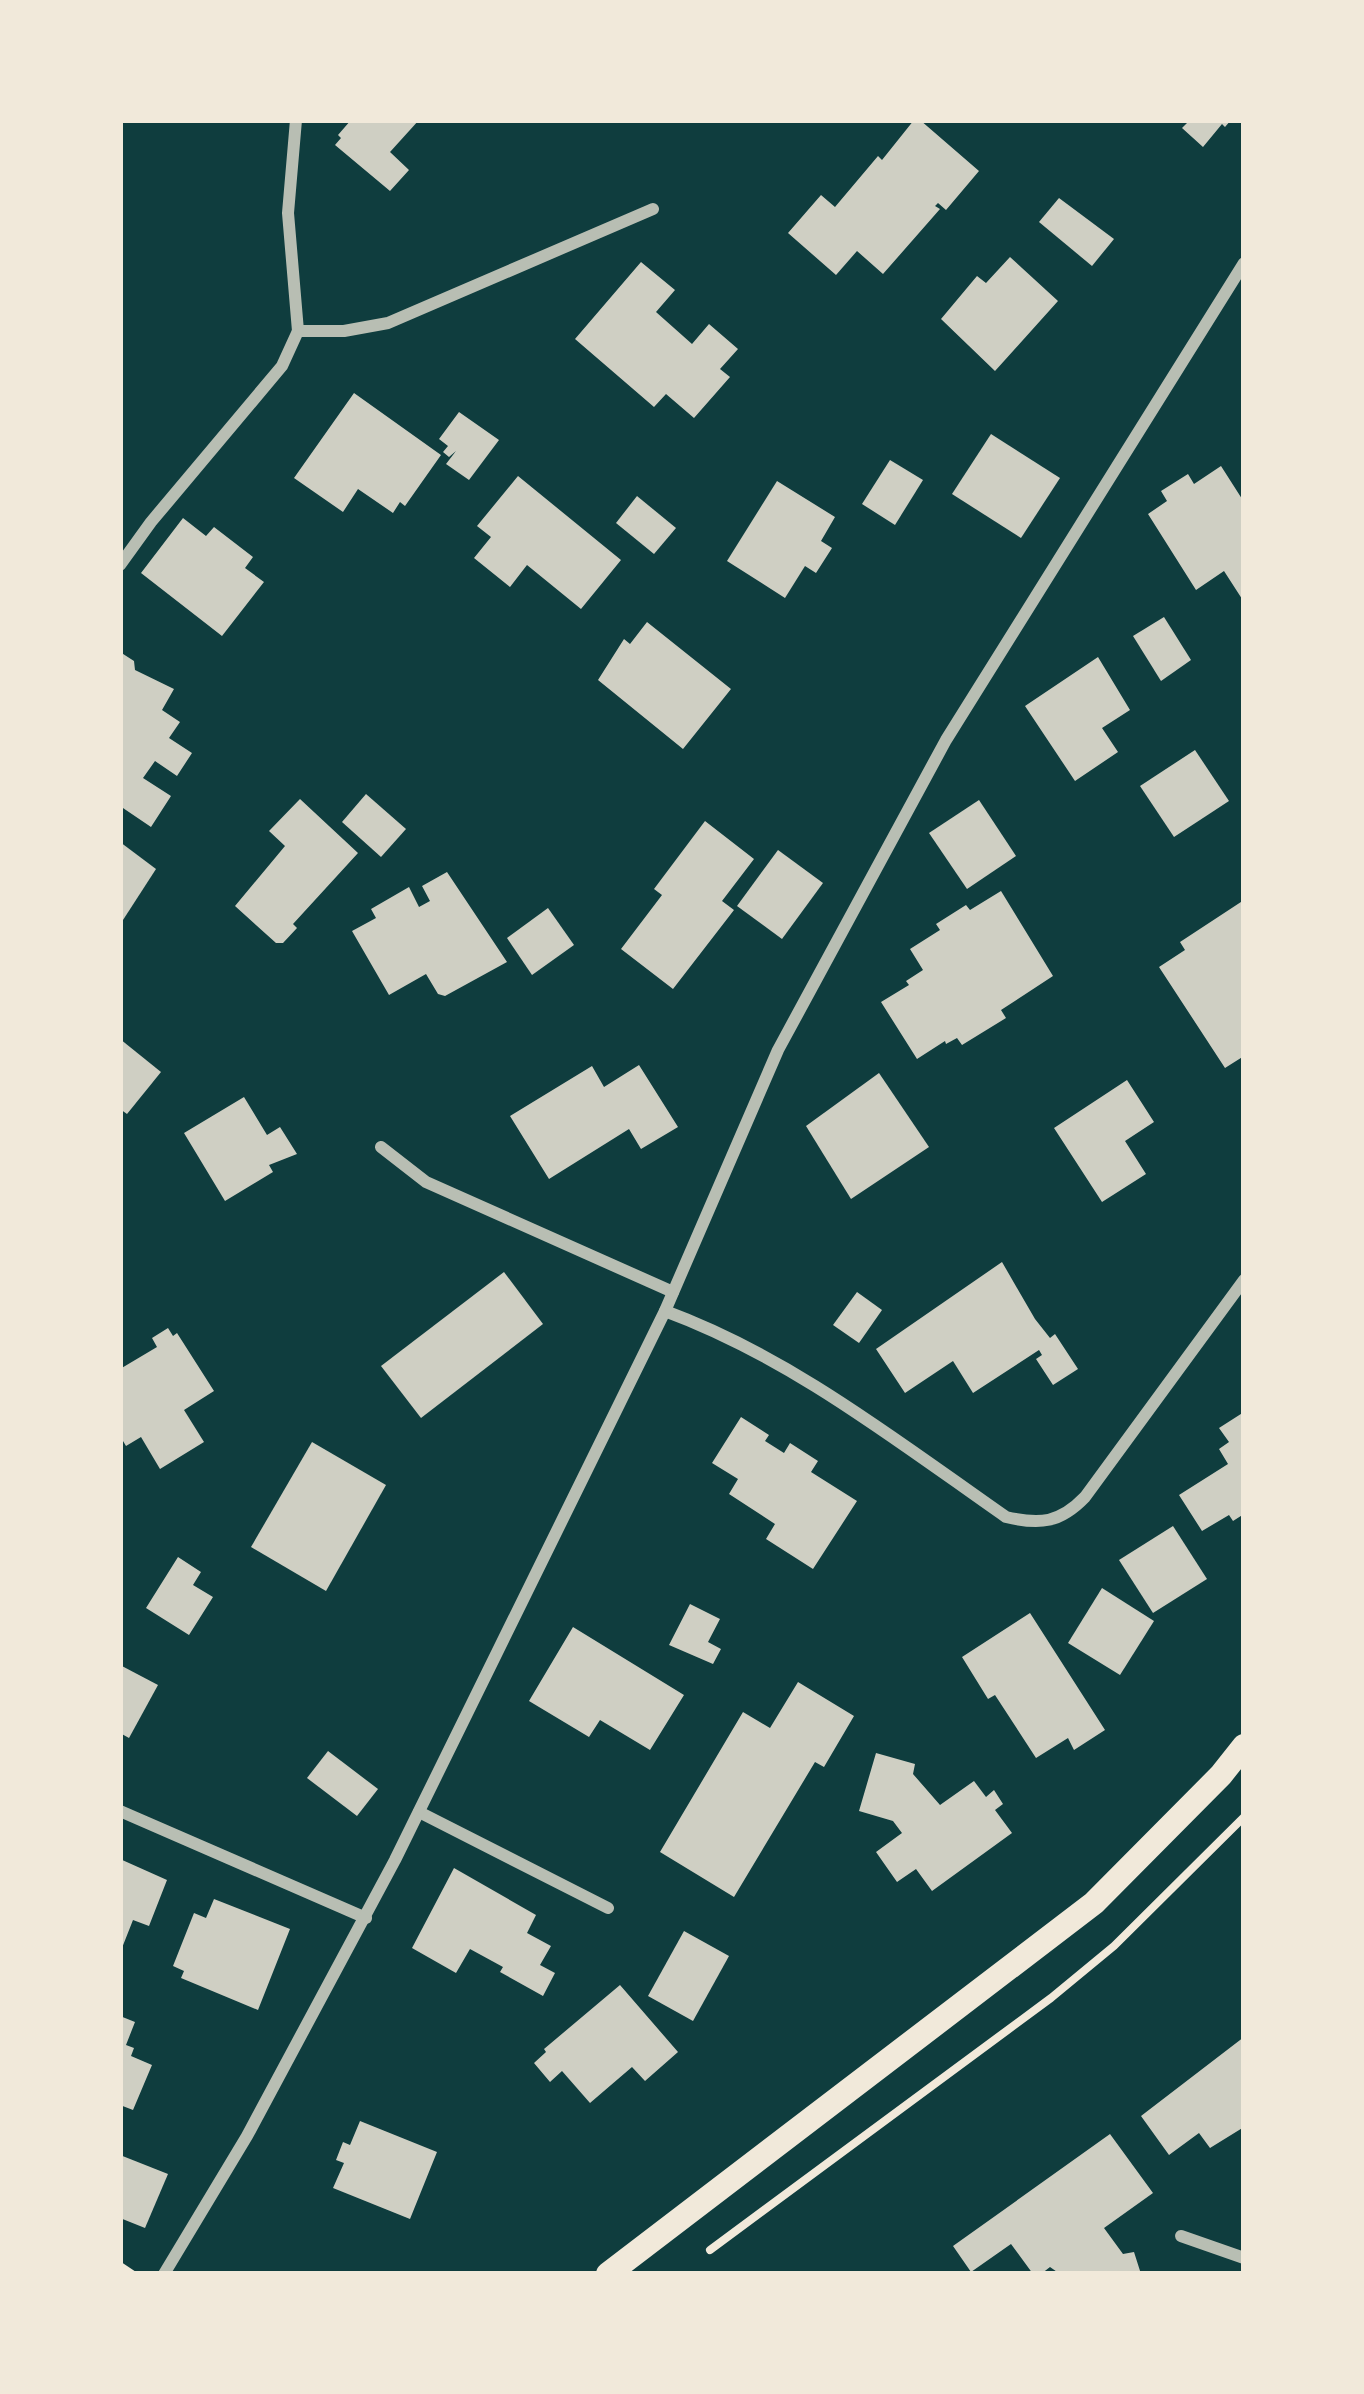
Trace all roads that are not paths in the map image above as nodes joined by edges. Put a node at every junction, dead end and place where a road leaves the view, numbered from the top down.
1 (296, 120) edge
2 (652, 209) dead end
3 (1244, 263) edge
4 (298, 331) junction
5 (120, 565) edge
6 (381, 1147) dead end
7 (1244, 1280) edge
8 (673, 1292) junction
9 (665, 1311) junction
10 (1244, 1746) edge
11 (120, 1810) edge
12 (418, 1812) junction
13 (608, 1908) dead end
14 (366, 1918) junction
15 (1181, 2236) dead end
16 (1244, 2258) edge
17 (164, 2274) edge
18 (608, 2274) edge

1 - 4 street
2 - 4 street
3 - 8 street
4 - 5 street
6 - 8 street
7 - 9 street
8 - 9 street
9 - 12 street
10 - 18 main road
11 - 14 street
12 - 13 street
12 - 14 street
14 - 17 street
15 - 16 street

